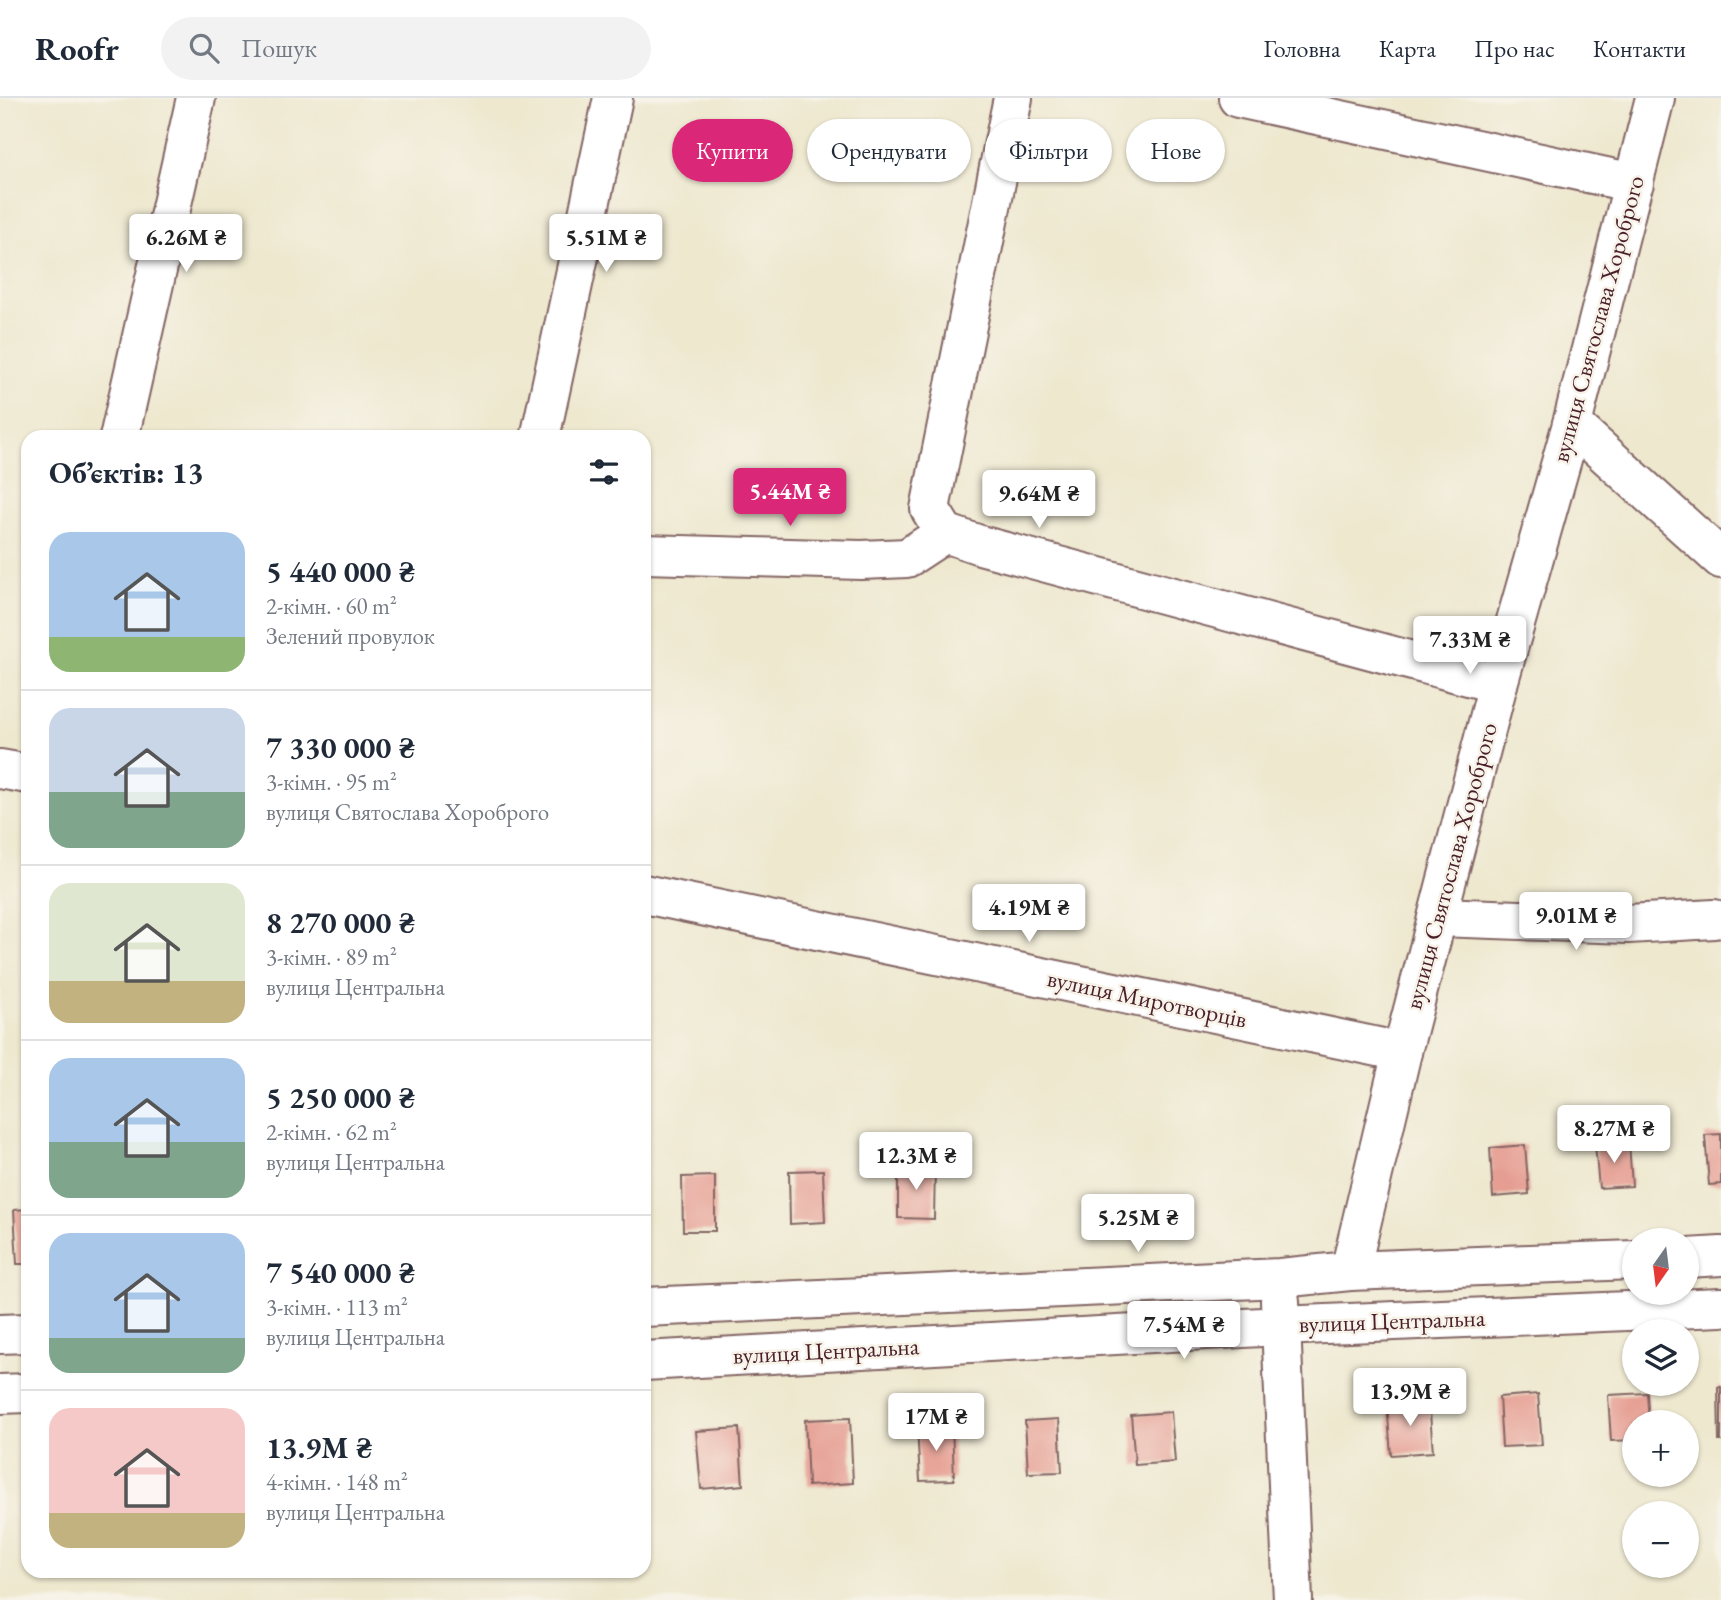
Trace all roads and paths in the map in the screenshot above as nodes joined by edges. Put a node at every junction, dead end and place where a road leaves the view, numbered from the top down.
1 (196, 98) edge
2 (613, 98) edge
3 (1013, 98) edge
4 (1238, 98) edge
5 (1656, 98) edge
6 (1634, 183) junction
7 (1572, 425) junction
8 (120, 430) edge
9 (542, 430) edge
10 (945, 533) junction
11 (651, 554) edge
12 (1721, 559) edge
13 (1498, 684) junction
14 (0, 769) edge
15 (21, 773) edge
16 (651, 895) edge
17 (1438, 917) junction
18 (1714, 919) dead end
19 (1402, 1052) junction
20 (1721, 1256) edge
21 (1699, 1257) edge
22 (1622, 1260) edge
23 (1350, 1271) junction
24 (1280, 1278) junction
25 (651, 1307) edge
26 (1721, 1307) edge
27 (1280, 1326) junction
28 (21, 1333) edge
29 (0, 1334) edge
30 (651, 1361) edge
31 (21, 1393) edge
32 (0, 1394) edge
33 (1293, 1600) edge

1 - 8 street
2 - 9 street
3 - 10 street
4 - 6 street
5 - 6 street, вулиця Святослава Хороброго
6 - 7 street, вулиця Святослава Хороброго
7 - 12 street
7 - 13 street, вулиця Святослава Хороброго
10 - 11 street
10 - 13 street
13 - 17 street, вулиця Святослава Хороброго
14 - 15 street
16 - 19 street, вулиця Миротворців
17 - 18 street
17 - 19 street, вулиця Святослава Хороброго
19 - 23 street, вулиця Святослава Хороброго
20 - 21 street
22 - 23 street, вулиця Центральна
23 - 24 street, вулиця Центральна
24 - 25 street, вулиця Центральна
24 - 27 street
26 - 27 street, вулиця Центральна
27 - 30 street, вулиця Центральна
27 - 33 street
28 - 29 street
31 - 32 street

